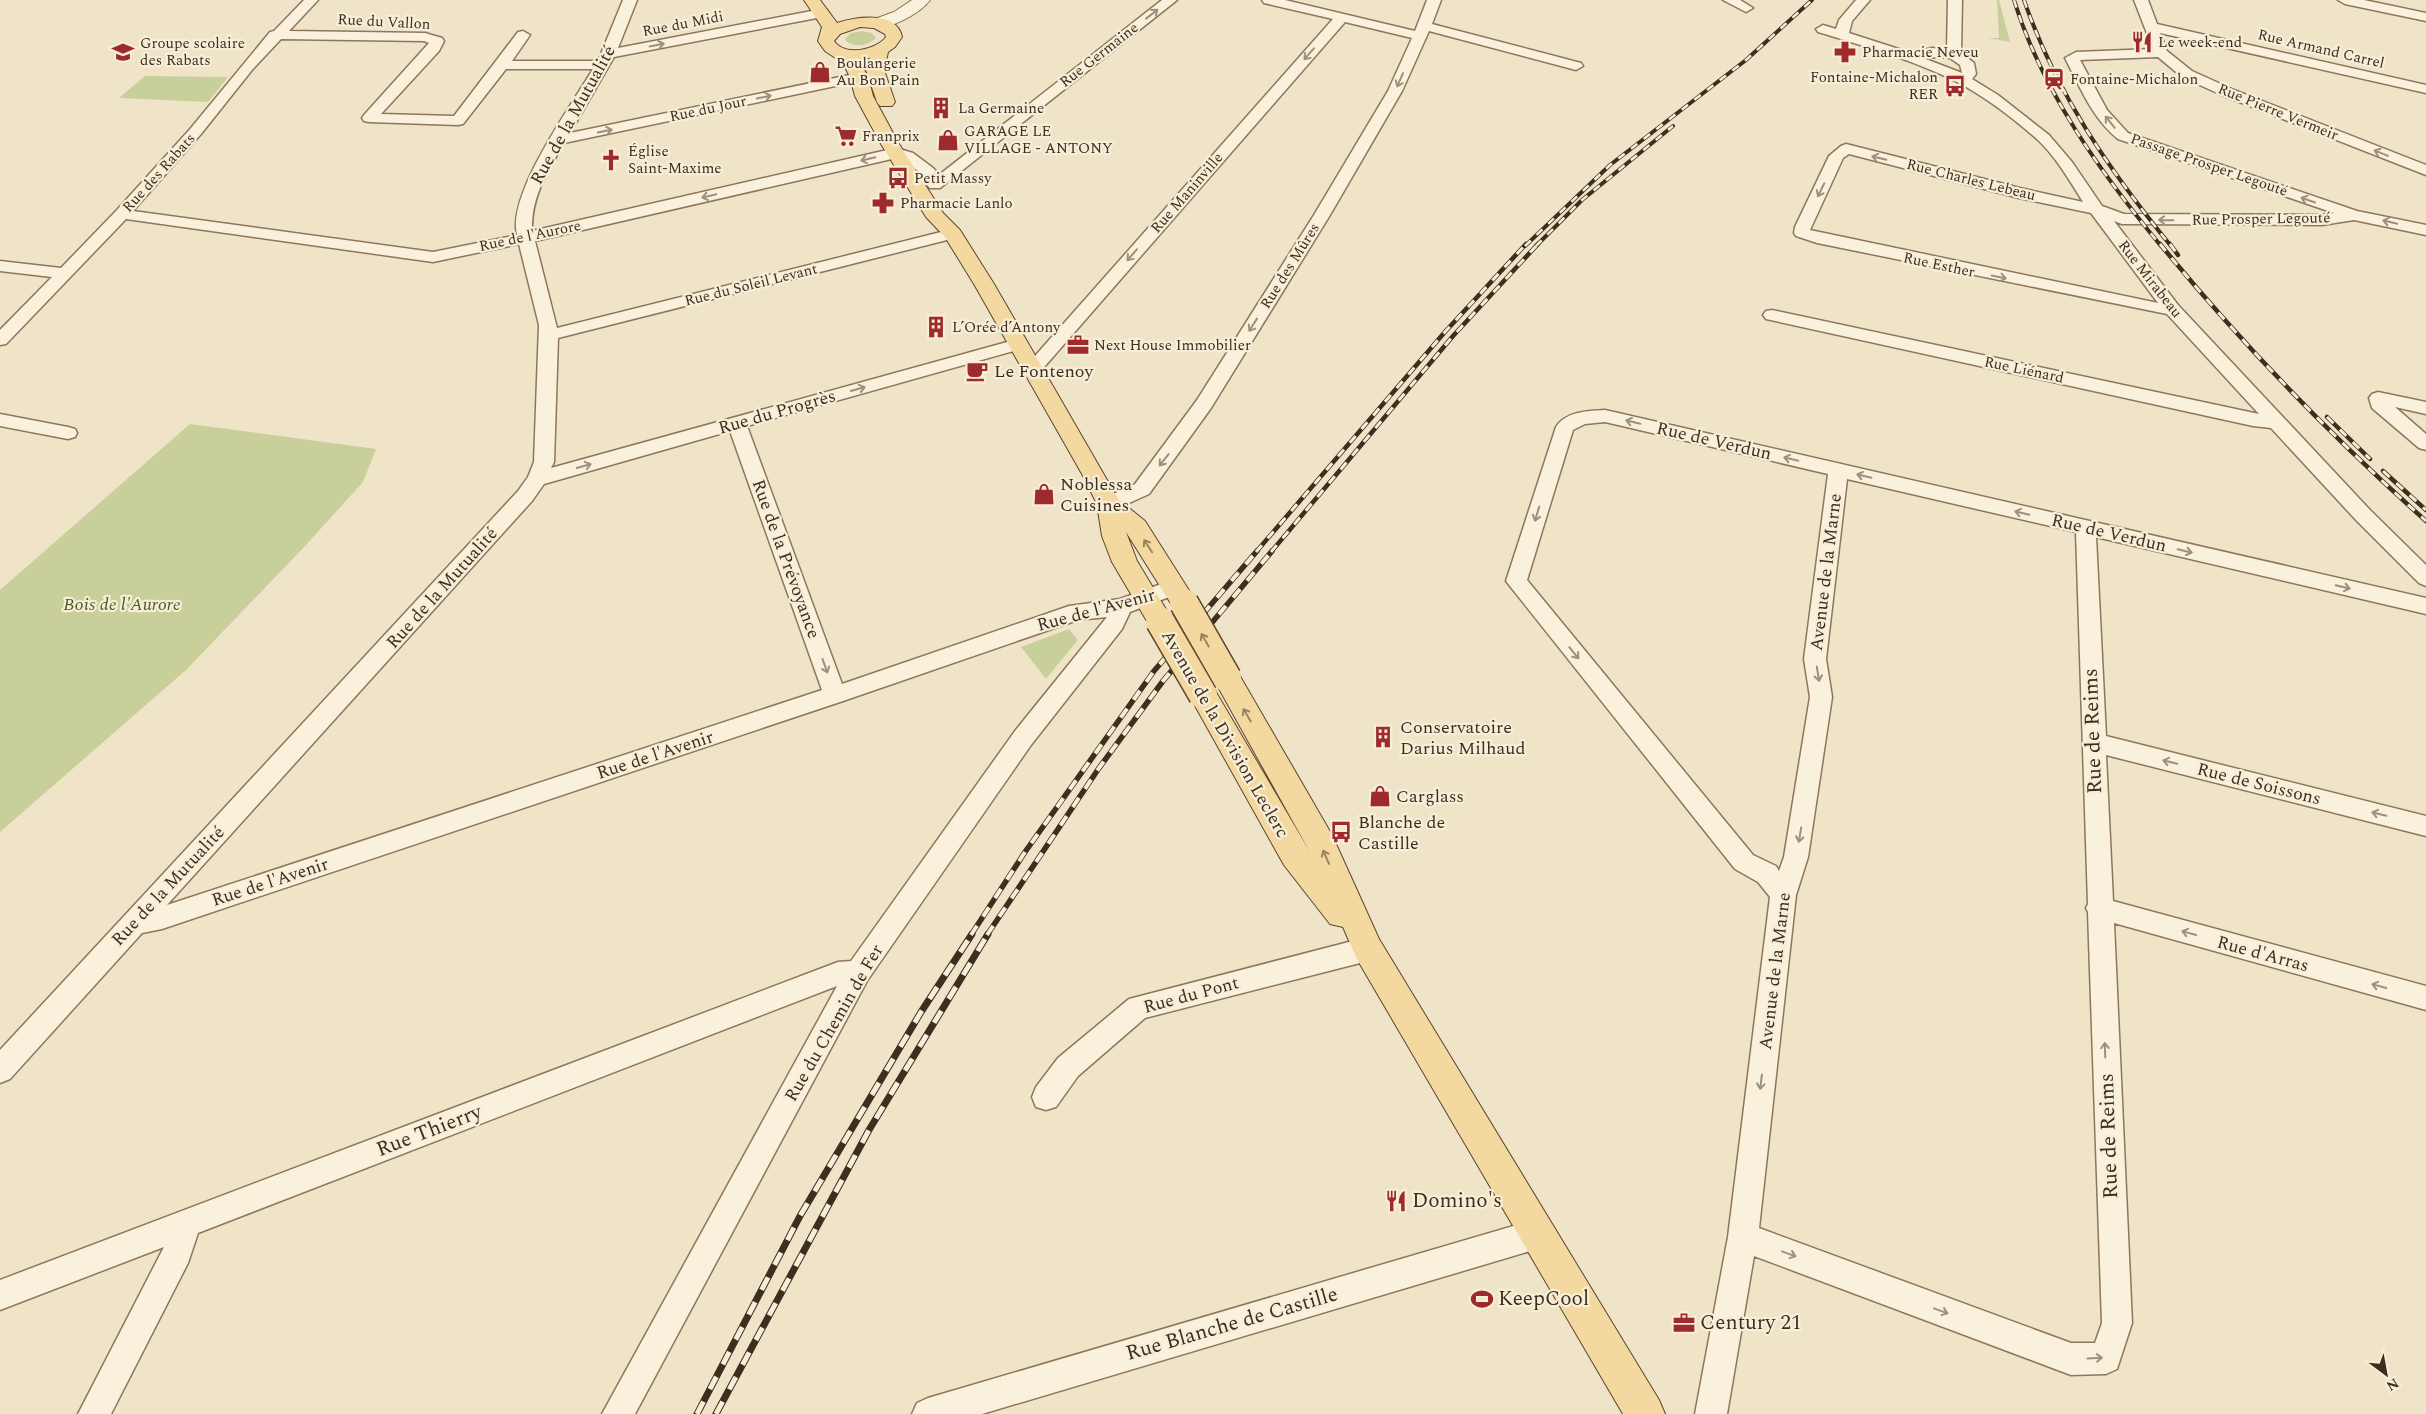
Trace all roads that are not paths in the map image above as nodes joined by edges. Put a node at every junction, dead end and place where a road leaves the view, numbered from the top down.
1 (311, 0) edge
2 (630, 0) edge
3 (812, 0) edge
4 (922, 0) edge
5 (926, 0) edge
6 (1170, 0) edge
7 (1269, 0) edge
8 (1434, 0) edge
9 (1730, 0) edge
10 (1863, 0) edge
11 (1955, 0) edge
12 (2140, 0) edge
13 (2345, 0) edge
14 (832, 6) edge
15 (1746, 8) dead end
16 (2426, 17) edge
17 (1341, 18) junction
18 (870, 23) junction
19 (2151, 27) junction
20 (1823, 29) dead end
21 (1422, 31) junction
22 (275, 35) junction
23 (523, 35) dead end
24 (828, 36) junction
25 (1841, 36) junction
26 (894, 37) junction
27 (880, 50) junction
28 (840, 53) junction
29 (2161, 53) junction
30 (1954, 54) junction
31 (1910, 59) junction
32 (606, 60) junction
33 (502, 65) junction
34 (1576, 66) dead end
35 (859, 77) junction
36 (1962, 79) junction
37 (2426, 89) edge
38 (557, 140) junction
39 (1846, 150) joint
40 (896, 153) junction
41 (2426, 170) edge
42 (931, 178) junction
43 (2096, 209) junction
44 (122, 214) junction
45 (2354, 215) junction
46 (2426, 230) edge
47 (953, 234) junction
48 (525, 238) junction
49 (0, 266) edge
50 (64, 273) junction
51 (2172, 309) junction
52 (1772, 316) dead end
53 (548, 335) junction
54 (0, 340) edge
55 (1018, 344) junction
56 (1033, 369) junction
57 (2426, 408) edge
58 (0, 420) edge
59 (2276, 422) junction
60 (736, 423) junction
61 (68, 433) dead end
62 (2426, 444) edge
63 (1838, 470) junction
64 (537, 479) junction
65 (1109, 504) junction
66 (2086, 528) junction
67 (2426, 578) edge
68 (1179, 595) junction
69 (1146, 598) junction
70 (2426, 606) edge
71 (1122, 607) junction
72 (835, 695) junction
73 (2093, 742) junction
74 (2426, 826) edge
75 (1783, 895) junction
76 (2100, 908) junction
77 (134, 924) junction
78 (1368, 949) junction
79 (858, 972) junction
80 (2426, 998) edge
81 (0, 1070) edge
82 (1046, 1097) dead end
83 (188, 1224) junction
84 (1537, 1234) junction
85 (1743, 1237) junction
86 (0, 1295) edge
87 (94, 1414) edge
88 (618, 1414) edge
89 (928, 1414) edge
90 (1645, 1414) edge
91 (1711, 1414) edge

1 - 22 street, Rue des Rabats
2 - 32 street, Rue de la Mutualité
3 - 14 main road
4 - 18 street
5 - 26 street
42 -> 6 street, Rue Germaine
7 - 17 street
8 - 21 street, Rue des Mûres
9 - 15 street
10 - 25 street
11 - 30 street
12 - 19 street, Rue Pierre Vermeir
13 - 16 street
14 - 18 main road
14 - 24 main road
32 -> 14 street, Rue du Midi
17 - 21 street
17 -> 56 street, Rue Maninville
18 - 24 main road
18 - 26 main road
19 - 29 street, Rue Pierre Vermeir
19 - 37 street, Rue Armand Carrel
20 - 25 street, Rue Mirabeau
21 - 34 street
21 -> 65 street, Rue des Mûres
22 - 33 street, Rue du Vallon
22 - 44 street, Rue des Rabats
23 - 33 street, Rue du Vallon
24 - 28 main road, Avenue de la Division Leclerc
25 - 31 street, Rue Mirabeau
26 - 27 main road
27 - 28 main road
27 - 42 main road, Avenue de la Division Leclerc
28 - 35 main road, Avenue de la Division Leclerc
41 -> 29 street, Rue Pierre Vermeir
45 -> 29 street, Passage Prosper Legouté
30 - 31 street
30 - 36 street
31 - 36 street, Rue Mirabeau
32 - 33 street
32 - 38 street, Rue de la Mutualité
38 -> 35 street, Rue du Jour
35 - 40 main road, Avenue de la Division Leclerc
36 - 43 street, Rue Mirabeau
38 - 48 street, Rue de la Mutualité
43 -> 39 street, Rue Charles Lebeau
39 -> 51 street, Rue Esther
40 - 42 street
40 - 47 main road, Avenue de la Division Leclerc
40 -> 48 street, Rue de l'Aurore
42 - 47 main road, Avenue de la Division Leclerc
45 -> 43 street, Rue Prosper Legouté
43 - 51 street, Rue Mirabeau
44 - 48 street, Rue de l'Aurore
44 - 50 street, Rue des Rabats
46 -> 45 street, Rue Prosper Legouté
47 - 53 street, Rue du Soleil Levant
47 - 55 main road, Avenue de la Division Leclerc
48 - 53 street, Rue de la Mutualité
49 - 50 street
50 - 54 street, Rue des Rabats
51 - 59 street, Rue Mirabeau
52 - 59 street, Rue Liénard
53 - 64 street, Rue de la Mutualité
55 - 56 main road, Avenue de la Division Leclerc
60 -> 55 street, Rue du Progrès
56 - 65 main road, Avenue de la Division Leclerc
57 - 62 street
58 - 61 street
59 - 67 street, Rue Mirabeau
64 -> 60 street, Rue du Progrès
60 -> 72 street, Rue de la Prévoyance
66 -> 63 street, Rue de Verdun
63 -> 75 street, Avenue de la Marne
63 -> 75 street, Rue de Verdun
64 - 77 street, Rue de la Mutualité
68 -> 65 main road, Avenue de la Division Leclerc
65 - 69 main road, Avenue de la Division Leclerc
66 -> 70 street, Rue de Verdun
66 - 73 street, Rue de Reims
68 - 69 street, Rue de l'Avenir
78 -> 68 main road, Avenue de la Division Leclerc, bridge
69 - 71 street, Rue de l'Avenir
69 - 78 main road, Avenue de la Division Leclerc, bridge
71 - 72 street, Rue de l'Avenir
71 - 79 street, Rue du Chemin de Fer
72 - 77 street, Rue de l'Avenir
74 -> 73 street, Rue de Soissons
73 - 76 street, Rue de Reims
75 -> 85 street, Avenue de la Marne
80 -> 76 street, Rue d'Arras
85 -> 76 street, Rue de Reims
77 - 81 street, Rue de la Mutualité
78 - 82 street, Rue du Pont
78 - 84 main road, Avenue de la Division Leclerc
79 - 83 street, Rue Thierry
79 - 88 street, Rue du Chemin de Fer
83 - 86 street, Rue Thierry
83 - 87 street
84 - 89 street, Rue Blanche de Castille
84 - 90 main road, Avenue de la Division Leclerc
85 - 91 street, Avenue de la Marne

